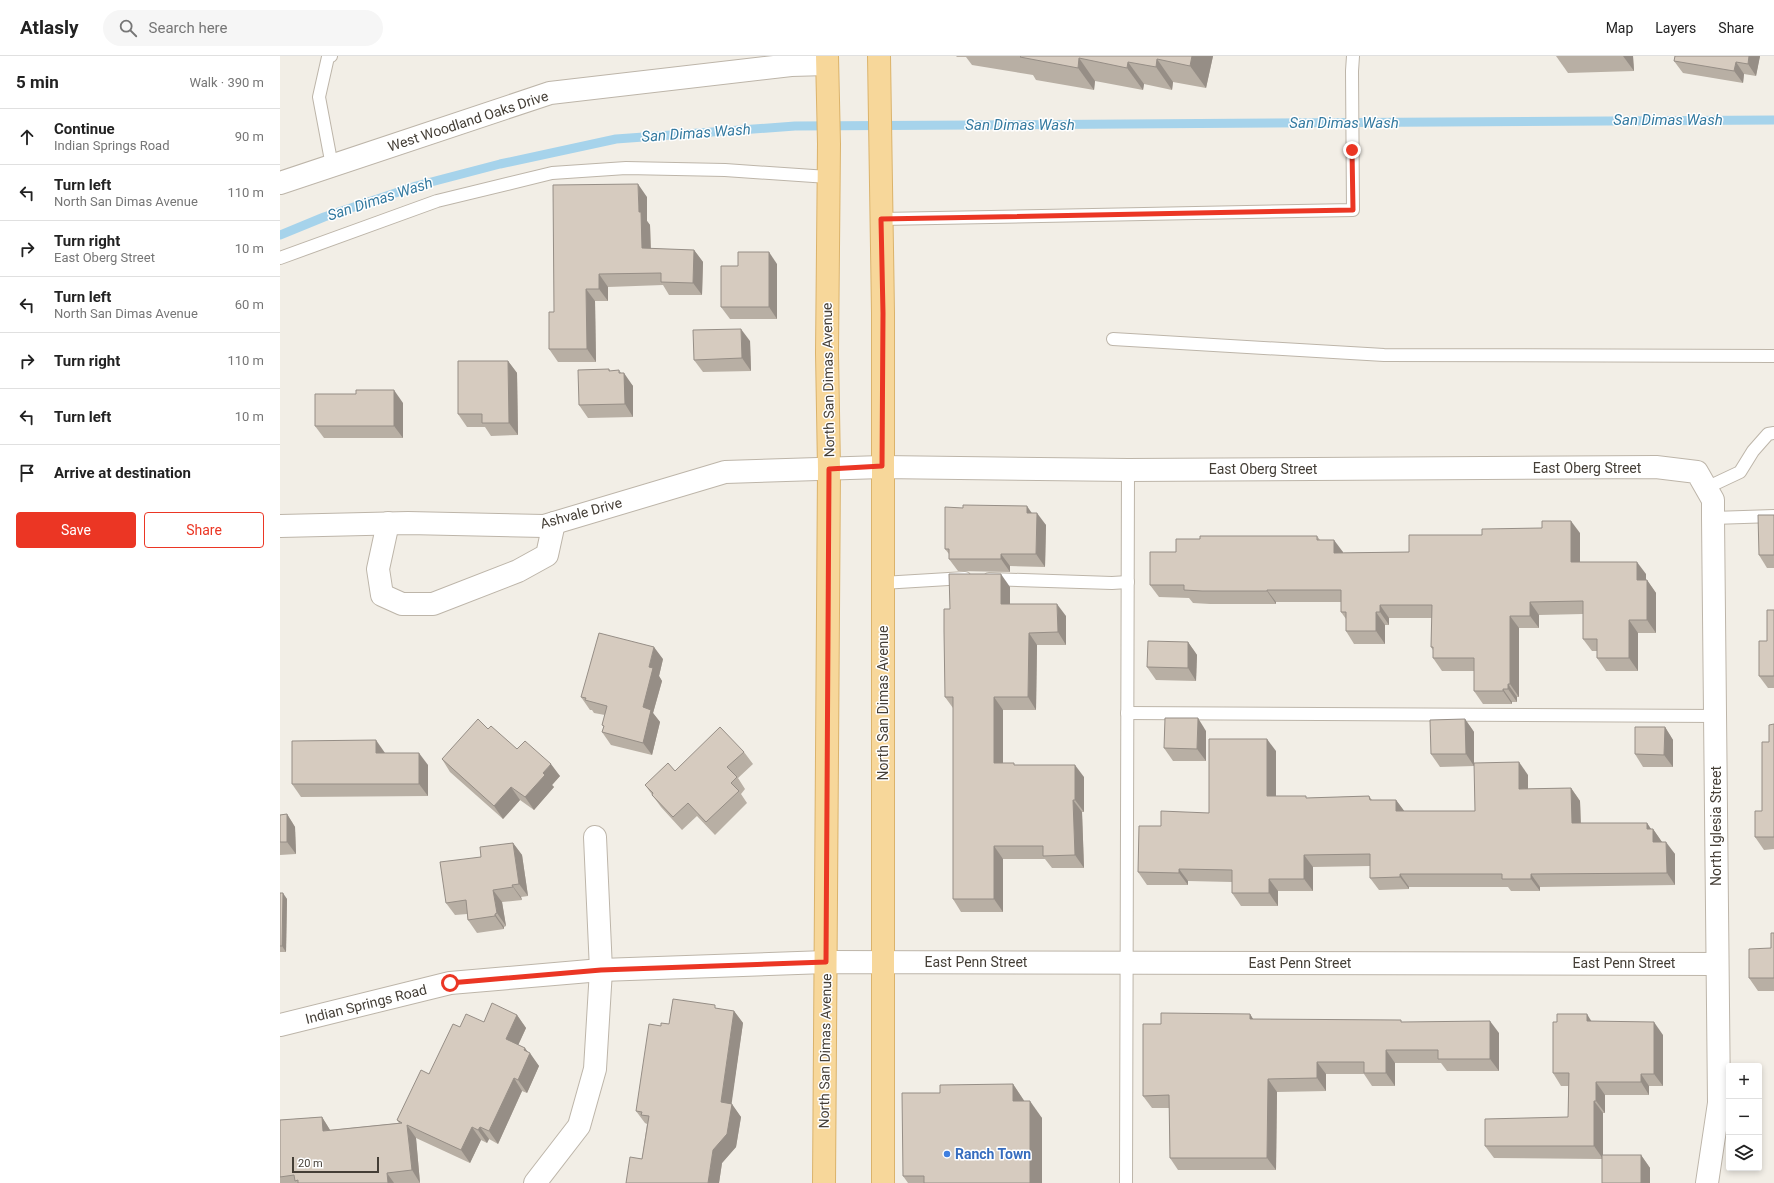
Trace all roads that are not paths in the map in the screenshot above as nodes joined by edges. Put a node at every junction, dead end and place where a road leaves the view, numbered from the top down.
1 (331, 56) edge
2 (879, 56) edge
3 (1353, 56) edge
4 (827, 60) edge
5 (332, 166) junction
6 (828, 177) junction
7 (280, 183) edge
8 (881, 219) junction
9 (280, 258) edge
10 (1113, 340) dead end
11 (1774, 356) edge
12 (1774, 433) edge
13 (882, 466) junction
14 (829, 469) junction
15 (1128, 470) junction
16 (1702, 480) junction
17 (1774, 516) edge
18 (1713, 518) junction
19 (388, 523) junction
20 (554, 523) junction
21 (280, 526) edge
22 (1128, 582) junction
23 (882, 583) junction
24 (1127, 713) junction
25 (1716, 716) junction
26 (595, 836) dead end
27 (826, 962) junction
28 (1126, 962) junction
29 (884, 963) junction
30 (1717, 964) junction
31 (601, 970) junction
32 (280, 1025) edge
33 (535, 1183) edge
34 (824, 1183) edge
35 (883, 1183) edge
36 (1126, 1183) edge
37 (1707, 1183) edge

1 - 5 lane
2 - 8 main road, North San Dimas Avenue
3 - 8 lane
4 - 5 street, West Woodland Oaks Drive
4 - 6 main road, North San Dimas Avenue
5 - 7 street, West Woodland Oaks Drive
6 - 9 lane
6 - 14 main road, North San Dimas Avenue
8 - 13 main road, North San Dimas Avenue
10 - 11 lane
12 - 16 lane
13 - 14 street, East Oberg Street
13 - 15 street, East Oberg Street
13 - 23 main road, North San Dimas Avenue
14 - 20 street, Ashvale Drive
14 - 27 main road, North San Dimas Avenue
15 - 16 street, East Oberg Street
15 - 22 lane
16 - 18 street, North Iglesia Street
17 - 18 lane
18 - 25 street, North Iglesia Street
19 - 20 street, Ashvale Drive
19 - 20 street
19 - 21 street, Ashvale Drive
22 - 23 lane
22 - 24 lane
23 - 29 main road, North San Dimas Avenue
24 - 25 lane
24 - 28 lane
25 - 30 street, North Iglesia Street
26 - 31 street
27 - 29 street, Indian Springs Road
27 - 31 street, Indian Springs Road
27 - 34 main road, North San Dimas Avenue
28 - 29 street, East Penn Street
28 - 30 street, East Penn Street
28 - 36 lane
29 - 35 main road, North San Dimas Avenue
30 - 37 street, North Iglesia Street
31 - 32 street, Indian Springs Road
31 - 33 street

